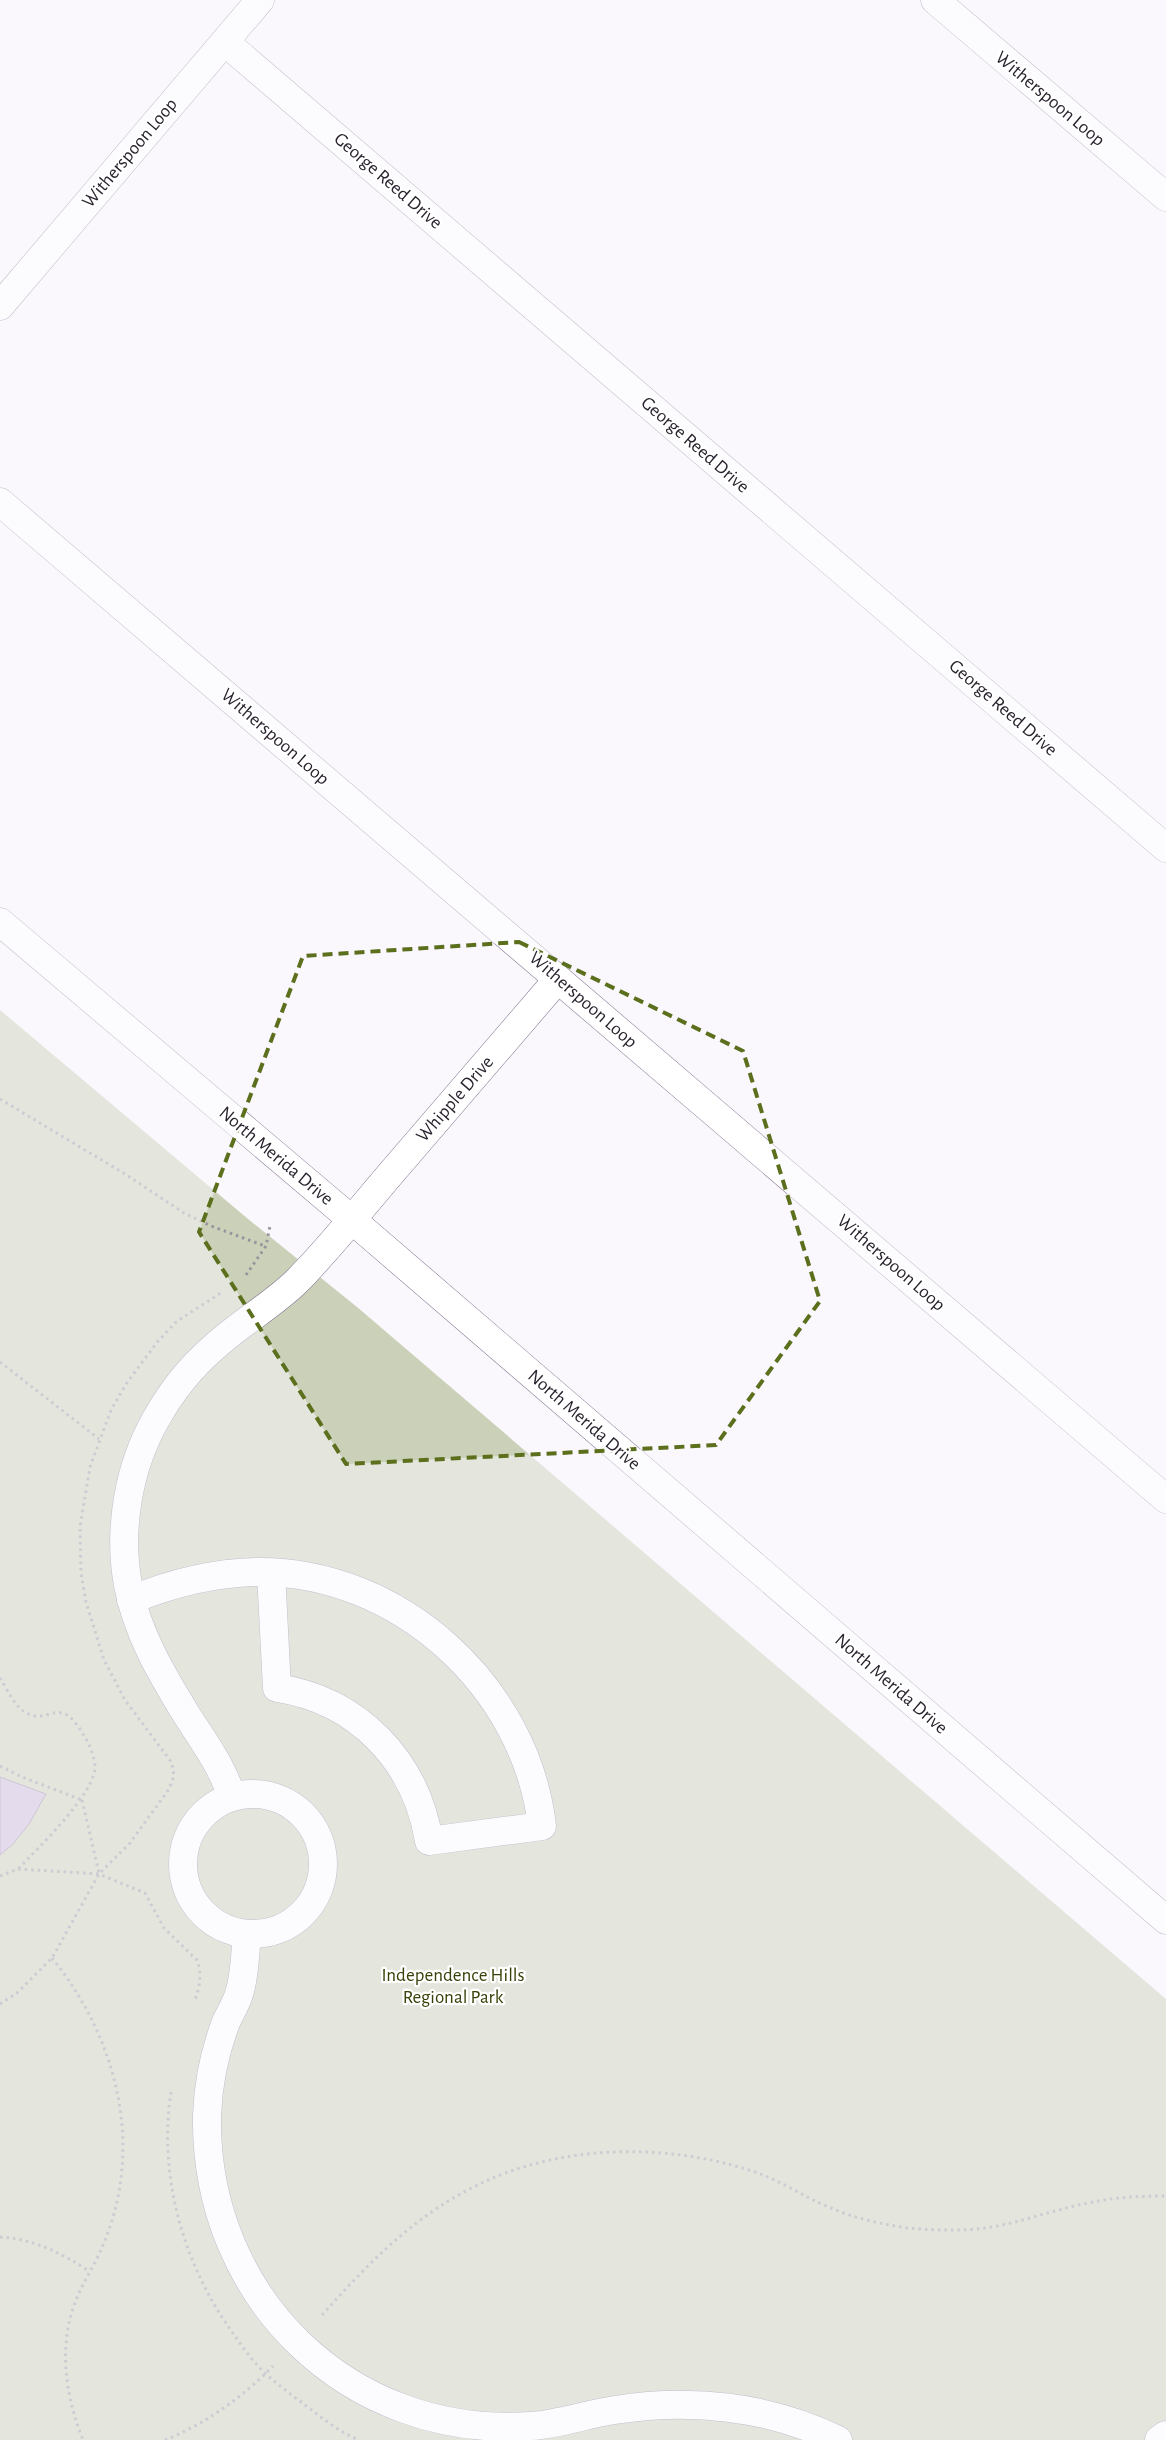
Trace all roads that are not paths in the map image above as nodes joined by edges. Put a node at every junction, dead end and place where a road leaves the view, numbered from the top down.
1 (260, 0) edge
2 (935, 0) edge
3 (225, 42) junction
4 (1166, 197) edge
5 (0, 306) edge
6 (0, 502) edge
7 (1166, 848) edge
8 (0, 922) edge
9 (558, 979) junction
10 (351, 1220) junction
11 (1166, 1499) edge
12 (271, 1573) junction
13 (131, 1600) junction
14 (232, 1798) junction
15 (1166, 1920) edge
16 (247, 1934) junction
17 (1166, 2435) edge
18 (838, 2440) edge
19 (1159, 2440) edge

1 - 3 street, Witherspoon Loop
2 - 4 street, Witherspoon Loop
3 - 5 street, Witherspoon Loop
3 - 7 street, George Reed Drive
6 - 9 street, Witherspoon Loop
8 - 10 street, North Merida Drive
9 - 10 street, Whipple Drive
9 - 11 street, Witherspoon Loop
10 - 13 street, Whipple Drive
10 - 15 street, North Merida Drive
12 - 12 street
12 - 13 street
13 - 14 street, Whipple Drive
14 - 16 street
14 - 16 street
16 - 18 street
17 - 19 street

